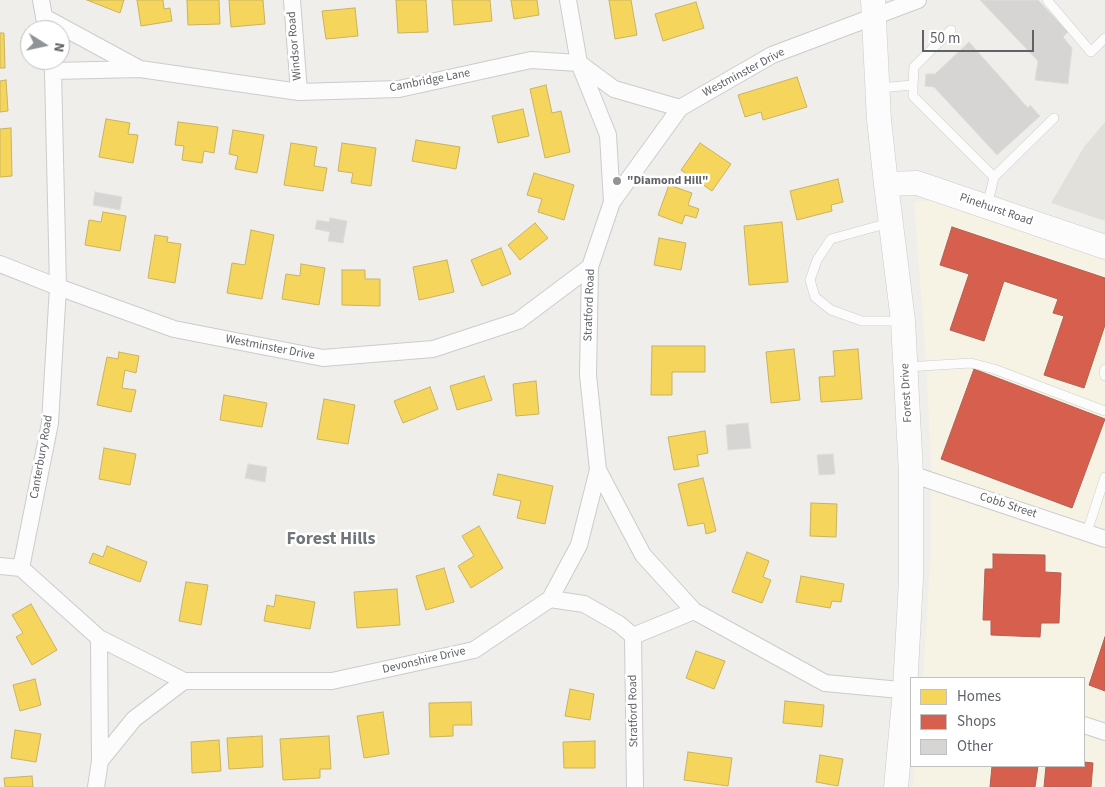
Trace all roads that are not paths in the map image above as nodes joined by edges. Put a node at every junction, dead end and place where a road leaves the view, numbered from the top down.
1 (40, 0) edge
2 (292, 0) edge
3 (568, 0) edge
4 (918, 0) edge
5 (1047, 0) edge
6 (873, 8) edge
7 (44, 20) edge
8 (951, 30) dead end
9 (70, 35) edge
10 (1105, 38) edge
11 (579, 63) junction
12 (70, 67) edge
13 (140, 69) junction
14 (52, 70) edge
15 (913, 84) junction
16 (878, 88) junction
17 (299, 92) junction
18 (680, 108) junction
19 (1054, 118) dead end
20 (994, 178) junction
21 (886, 184) junction
22 (612, 202) junction
23 (986, 207) junction
24 (891, 222) junction
25 (1105, 247) edge
26 (0, 264) edge
27 (590, 268) junction
28 (58, 287) junction
29 (903, 322) junction
30 (906, 367) junction
31 (1105, 369) edge
32 (1105, 376) edge
33 (1105, 411) edge
34 (598, 470) junction
35 (911, 474) junction
36 (1105, 477) edge
37 (1102, 493) edge
38 (1086, 532) junction
39 (1105, 538) edge
40 (0, 566) edge
41 (21, 568) junction
42 (550, 599) junction
43 (694, 611) junction
44 (634, 636) junction
45 (99, 638) junction
46 (184, 681) junction
47 (908, 691) edge
48 (1085, 725) edge
49 (1105, 732) edge
50 (100, 762) junction
51 (96, 787) edge
52 (636, 787) edge
53 (896, 787) edge

1 - 7 street
2 - 17 street, Windsor Road
3 - 11 street, Stratford Road
4 - 6 street, Westminster Drive
5 - 10 lane
6 - 16 main road, Forest Drive
6 - 18 street, Westminster Drive
8 - 15 lane
9 - 13 street, Cambridge Lane
11 - 17 street, Cambridge Lane
11 - 18 street
11 - 22 street, Stratford Road
12 - 13 street, Cambridge Lane
13 - 17 street, Cambridge Lane
14 - 28 street, Canterbury Road
15 - 16 lane
15 - 20 lane
16 - 21 main road, Forest Drive
18 - 22 street, Westminster Drive
19 - 20 lane
20 - 23 lane
21 - 23 main road, Pinehurst Road
21 - 24 main road, Forest Drive
22 - 27 street, Stratford Road
23 - 25 main road, Pinehurst Road
24 - 29 main road, Forest Drive
24 - 29 lane
26 - 28 street, Westminster Drive
27 - 28 street, Westminster Drive
27 - 34 street, Stratford Road
28 - 41 street, Canterbury Road
29 - 30 main road, Forest Drive
30 - 33 lane
30 - 35 main road, Forest Drive
31 - 32 lane
34 - 42 street
34 - 43 street
35 - 38 street, Cobb Street
35 - 47 main road, Forest Drive
36 - 37 lane
37 - 38 lane
38 - 39 street, Cobb Street
40 - 41 street
41 - 45 street
42 - 44 street
42 - 46 street, Devonshire Drive
43 - 44 street
43 - 47 street
44 - 52 street, Stratford Road
45 - 46 street, Devonshire Drive
45 - 50 street
46 - 50 street
47 - 53 main road, Forest Drive
48 - 49 street
50 - 51 street

